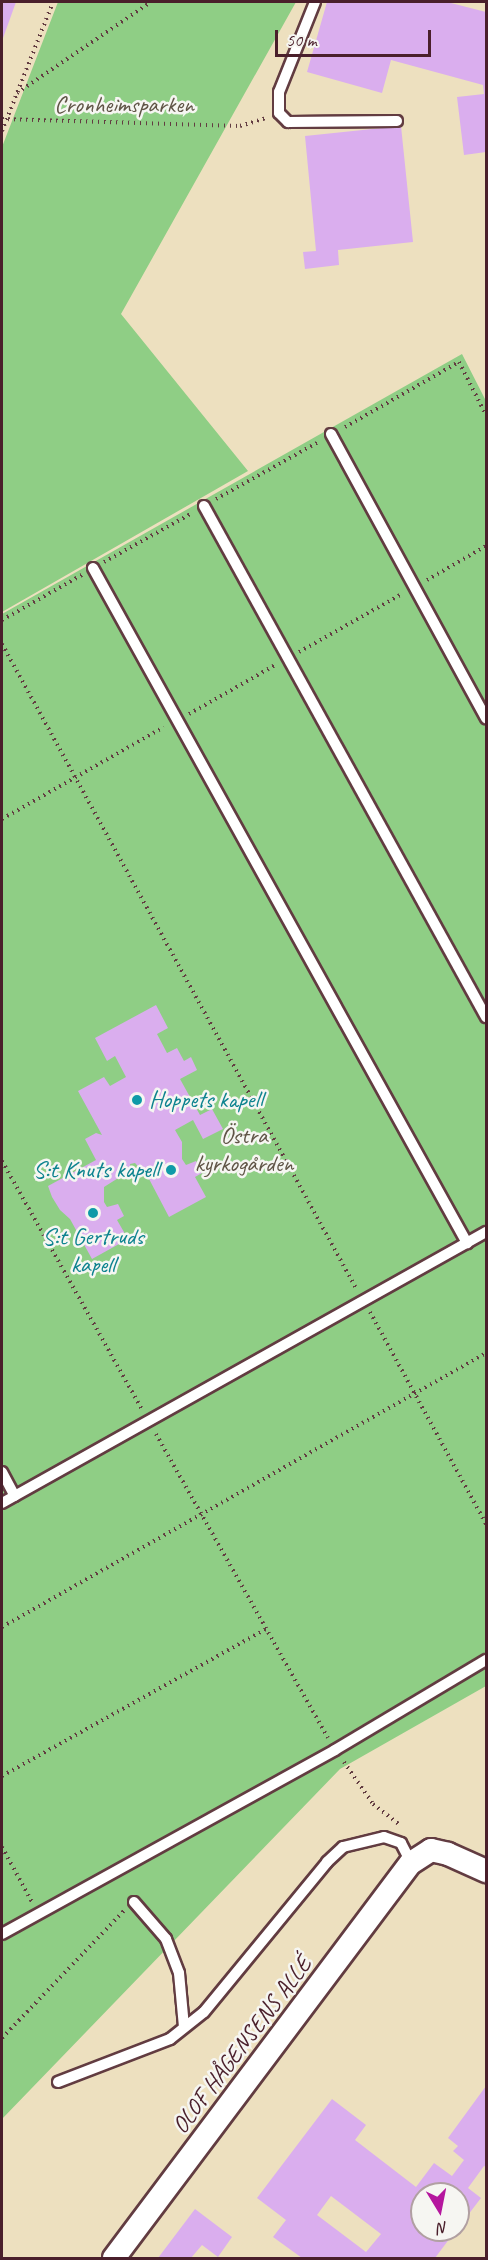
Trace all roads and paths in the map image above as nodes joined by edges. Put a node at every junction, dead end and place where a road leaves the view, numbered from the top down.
1 (53, 2) edge
2 (151, 2) edge
3 (315, 2) edge
4 (17, 93) junction
5 (279, 113) junction
6 (4, 120) edge
7 (397, 121) dead end
8 (2, 131) edge
9 (486, 415) edge
10 (331, 434) junction
11 (204, 506) junction
12 (486, 546) edge
13 (93, 568) junction
14 (414, 587) junction
15 (2, 620) edge
16 (2, 645) edge
17 (288, 658) junction
18 (486, 718) edge
19 (177, 720) junction
20 (75, 778) junction
21 (2, 819) edge
22 (486, 1017) edge
23 (2, 1161) edge
24 (486, 1232) edge
25 (467, 1243) junction
26 (363, 1301) junction
27 (486, 1353) edge
28 (415, 1394) junction
29 (149, 1421) junction
30 (2, 1472) edge
31 (15, 1496) junction
32 (2, 1503) edge
33 (201, 1514) junction
34 (486, 1524) edge
35 (2, 1627) edge
36 (266, 1629) junction
37 (486, 1660) edge
38 (335, 1750) junction
39 (2, 1776) edge
40 (404, 1828) dead end
41 (2, 1847) edge
42 (411, 1863) junction
43 (486, 1871) edge
44 (134, 1902) dead end
45 (38, 1913) junction
46 (120, 1915) dead end
47 (2, 1934) edge
48 (184, 2027) junction
49 (2, 2038) edge
50 (58, 2082) dead end
51 (114, 2259) edge

1 - 4 path
2 - 4 path
3 - 5 lane
4 - 6 path
5 - 6 path
5 - 7 lane
6 - 8 path
9 - 10 path
10 - 11 path
10 - 14 lane
11 - 13 path
11 - 17 lane
12 - 14 path
13 - 15 path
13 - 19 lane
14 - 17 path
14 - 18 lane
16 - 20 path
17 - 19 path
17 - 22 lane
19 - 20 path
19 - 25 lane
20 - 21 path
20 - 26 path
23 - 29 path
24 - 25 lane
25 - 26 lane
26 - 28 path
26 - 29 lane
27 - 28 path
28 - 33 path
28 - 34 path
29 - 31 lane
29 - 33 path
30 - 31 lane
31 - 32 lane
33 - 35 path
33 - 36 path
36 - 38 path
36 - 39 path
37 - 38 lane
38 - 40 path
38 - 45 lane
41 - 45 path
42 - 43 street
42 - 48 lane
42 - 51 street, OLOF HÅGENSENS ALLÉ
44 - 48 lane
45 - 47 lane
46 - 49 path
48 - 50 lane

